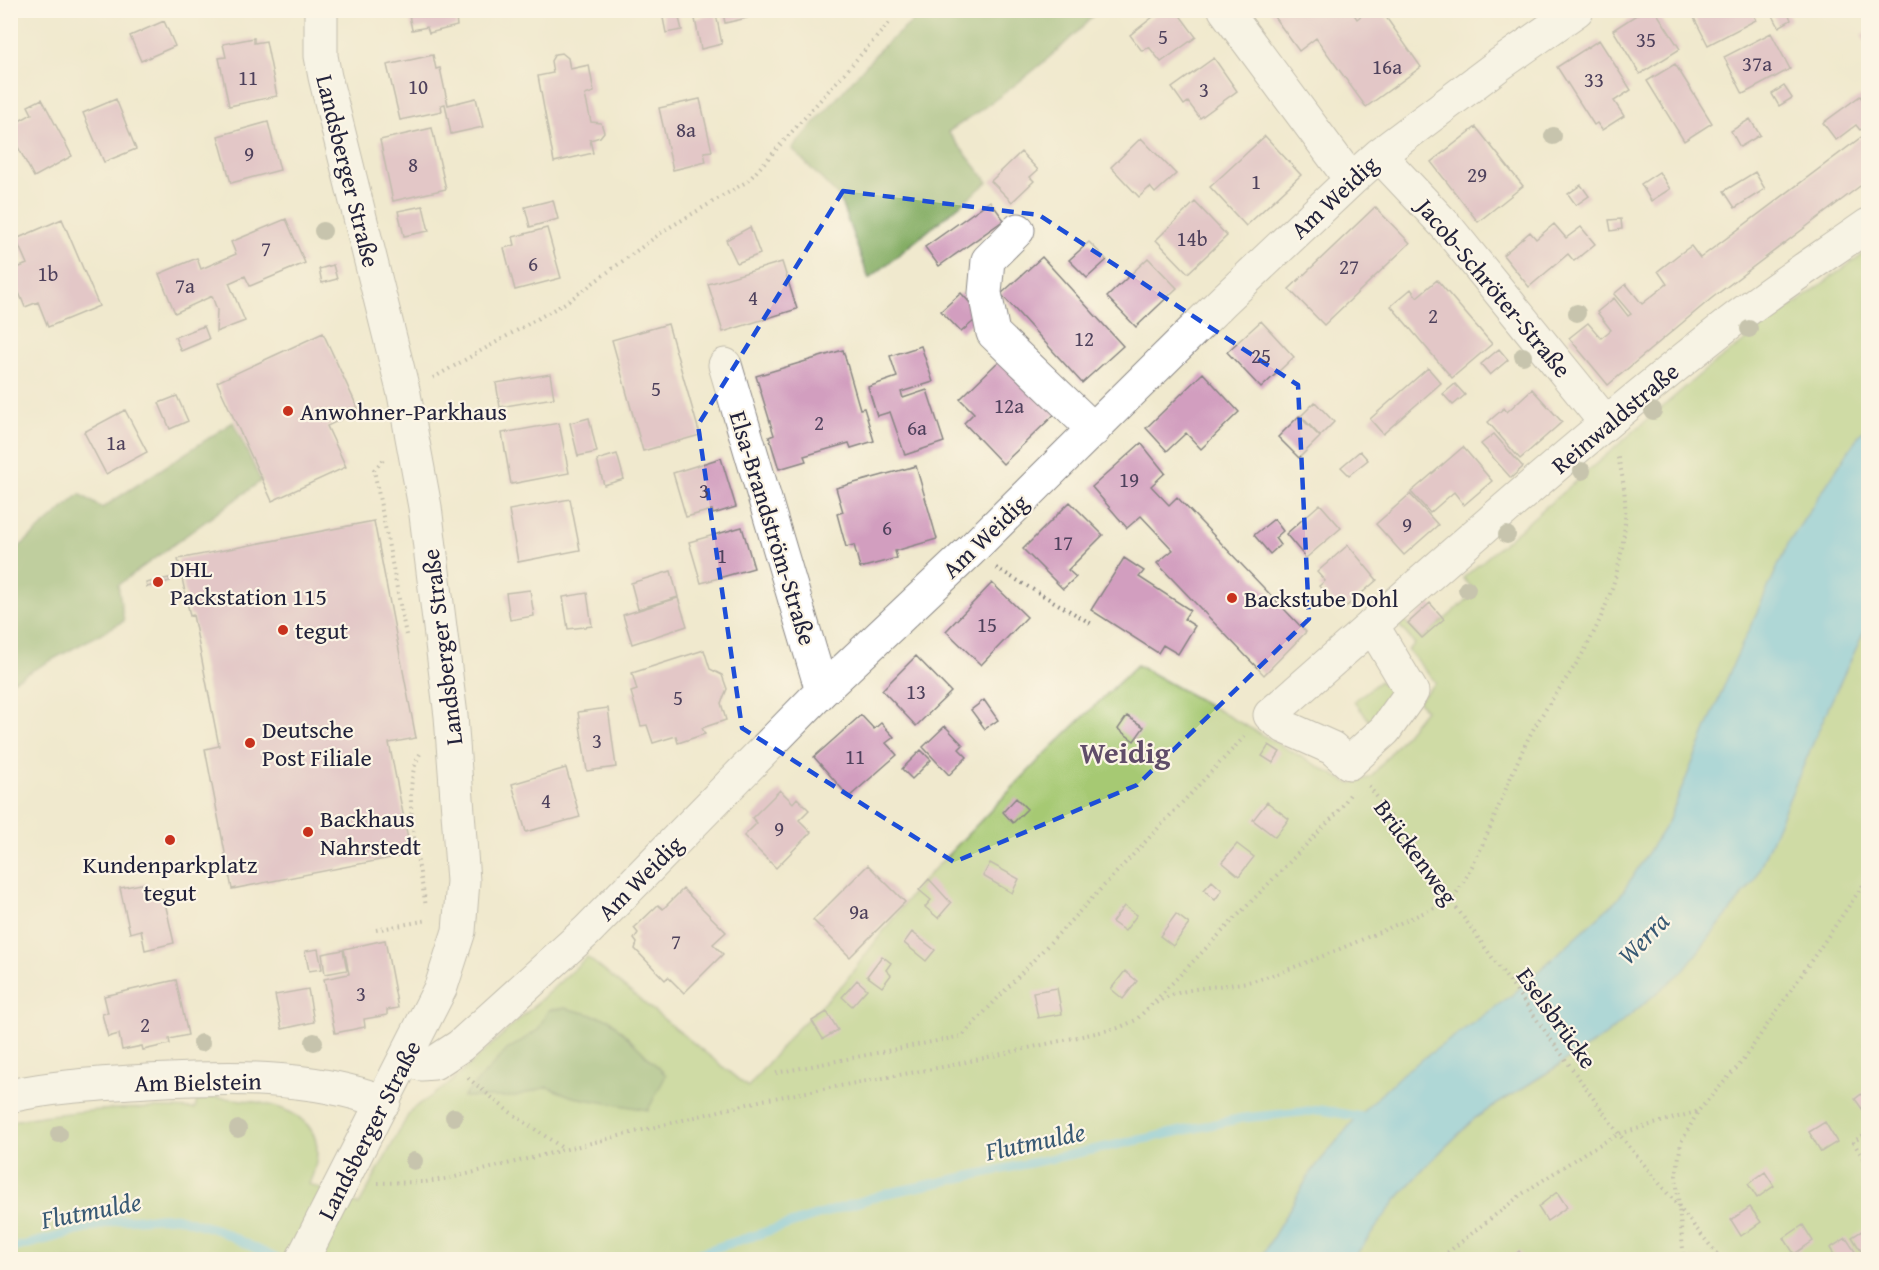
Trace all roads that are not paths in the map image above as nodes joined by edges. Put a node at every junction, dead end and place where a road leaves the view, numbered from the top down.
1 (321, 10) edge
2 (1225, 10) edge
3 (1577, 10) edge
4 (1379, 155) junction
5 (1351, 180) junction
6 (1869, 225) edge
7 (1018, 230) dead end
8 (724, 364) dead end
9 (1606, 423) junction
10 (1094, 430) junction
11 (1372, 626) junction
12 (822, 691) junction
13 (406, 1058) junction
14 (10, 1096) edge
15 (384, 1102) junction
16 (302, 1260) edge

1 - 13 street, Landsberger Straße
2 - 5 street
3 - 4 street, Am Weidig
4 - 5 street, Am Weidig
4 - 9 street, Jacob-Schröter-Straße
5 - 10 street, Am Weidig
6 - 9 street, Reinwaldstraße
7 - 10 street
8 - 12 street, Elsa-Brandström-Straße
9 - 11 street, Reinwaldstraße
10 - 12 street, Am Weidig
11 - 11 street, Reinwaldstraße
12 - 13 street, Am Weidig
13 - 15 street, Landsberger Straße
14 - 15 street, Am Bielstein
15 - 16 street, Landsberger Straße

